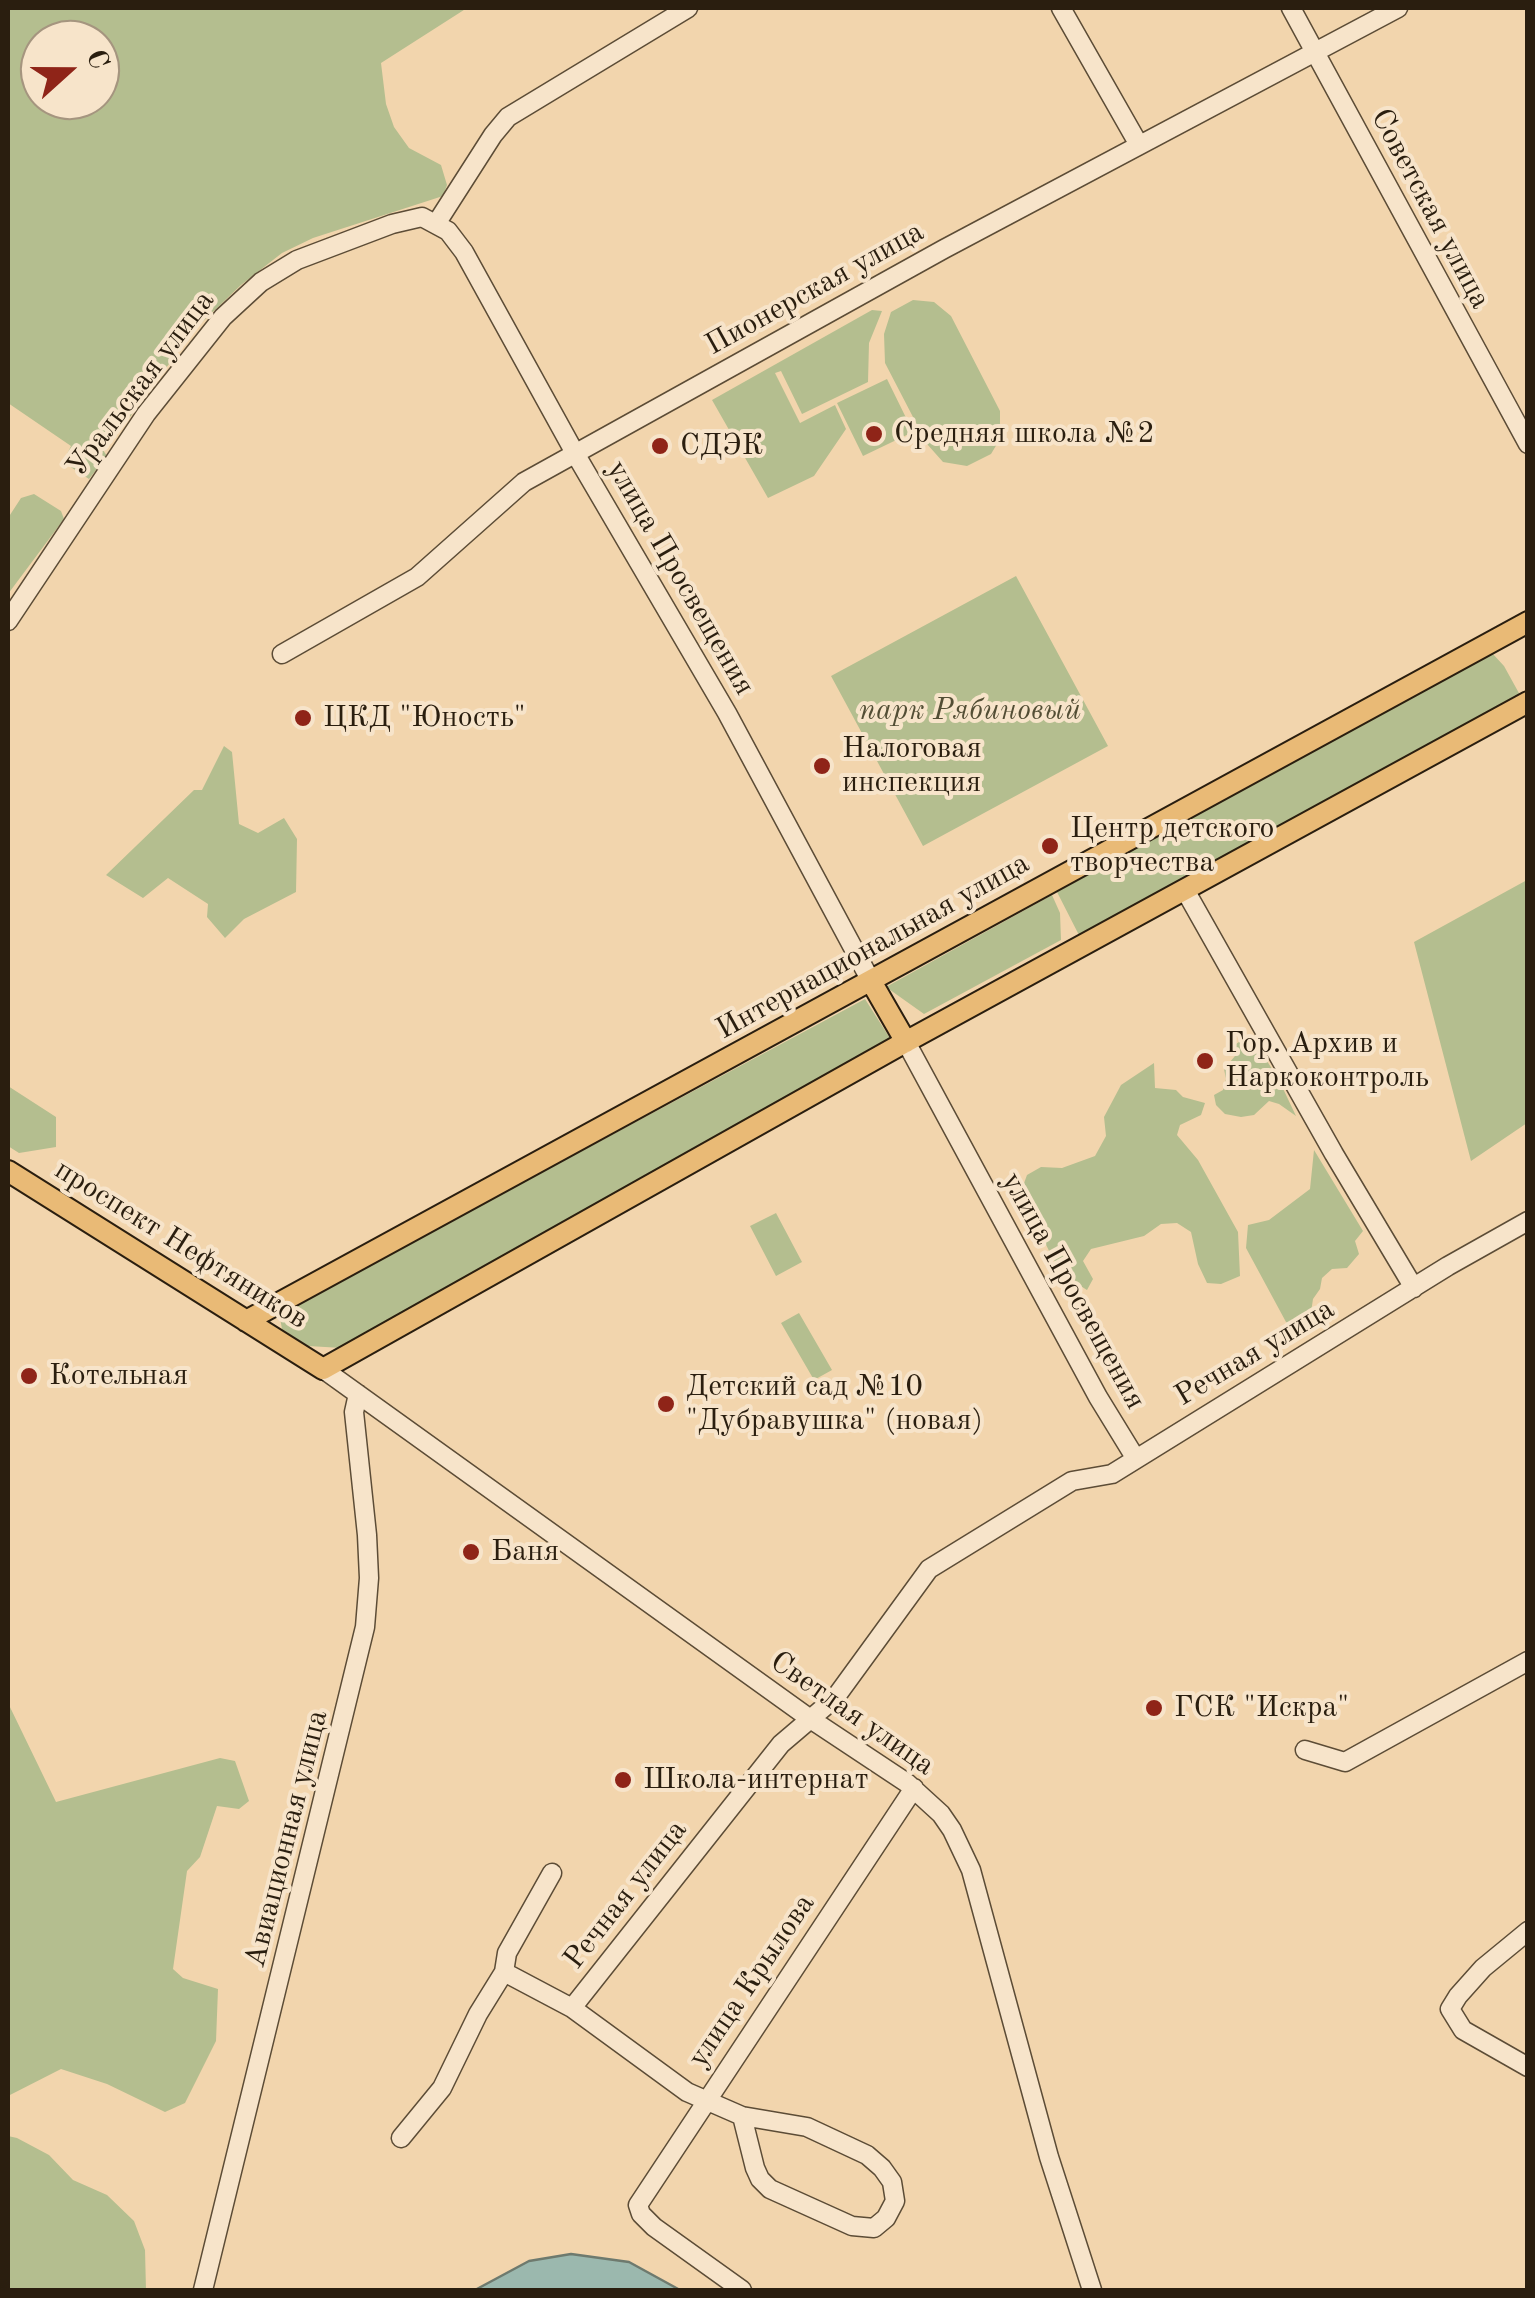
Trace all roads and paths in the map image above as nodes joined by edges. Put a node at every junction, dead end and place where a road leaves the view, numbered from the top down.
1 (688, 8) edge
2 (1061, 8) edge
3 (1290, 8) edge
4 (1398, 8) edge
5 (1316, 53) junction
6 (1139, 145) junction
7 (429, 221) junction
8 (1528, 444) edge
9 (576, 455) junction
10 (8, 622) edge
11 (1528, 622) edge
12 (282, 654) dead end
13 (1528, 702) edge
14 (1185, 890) junction
15 (872, 982) junction
16 (906, 1042) junction
17 (8, 1171) edge
18 (1528, 1221) edge
19 (1414, 1288) junction
20 (246, 1321) junction
21 (323, 1369) junction
22 (358, 1394) junction
23 (1136, 1458) junction
24 (1528, 1661) edge
25 (809, 1718) junction
26 (1305, 1750) dead end
27 (914, 1788) junction
28 (552, 1872) dead end
29 (1528, 1931) edge
30 (504, 1972) junction
31 (572, 2008) junction
32 (1528, 2067) edge
33 (706, 2101) junction
34 (742, 2116) junction
35 (402, 2138) dead end
36 (203, 2290) edge
37 (742, 2290) edge
38 (1092, 2290) edge

1 - 7 street
2 - 6 street
3 - 5 street, Советская улица
4 - 5 street, Пионерская улица
5 - 6 street, Пионерская улица
5 - 8 street, Советская улица
6 - 9 street, Пионерская улица
7 - 9 street, улица Просвещения
7 - 10 street, Уральская улица
9 - 12 street, Пионерская улица
9 - 15 street, улица Просвещения
11 - 15 main road, Интернациональная улица
13 - 14 main road
14 - 16 main road
14 - 19 street
15 - 16 main road
15 - 20 main road, Интернациональная улица
16 - 21 main road
16 - 23 street, улица Просвещения
17 - 20 main road, проспект Нефтяников
18 - 19 street, Речная улица
19 - 23 street, Речная улица
20 - 21 main road, проспект Нефтяников
21 - 22 street, Светлая улица
22 - 25 street, Светлая улица
22 - 36 street, Авиационная улица
23 - 25 street, Речная улица
24 - 26 street
25 - 27 street, Светлая улица
25 - 31 street, Речная улица
27 - 33 street, улица Крылова
27 - 38 street, Светлая улица
28 - 30 street
29 - 32 street
30 - 31 street
30 - 35 street
31 - 33 street
33 - 34 street
33 - 37 street, улица Крылова
34 - 34 street

